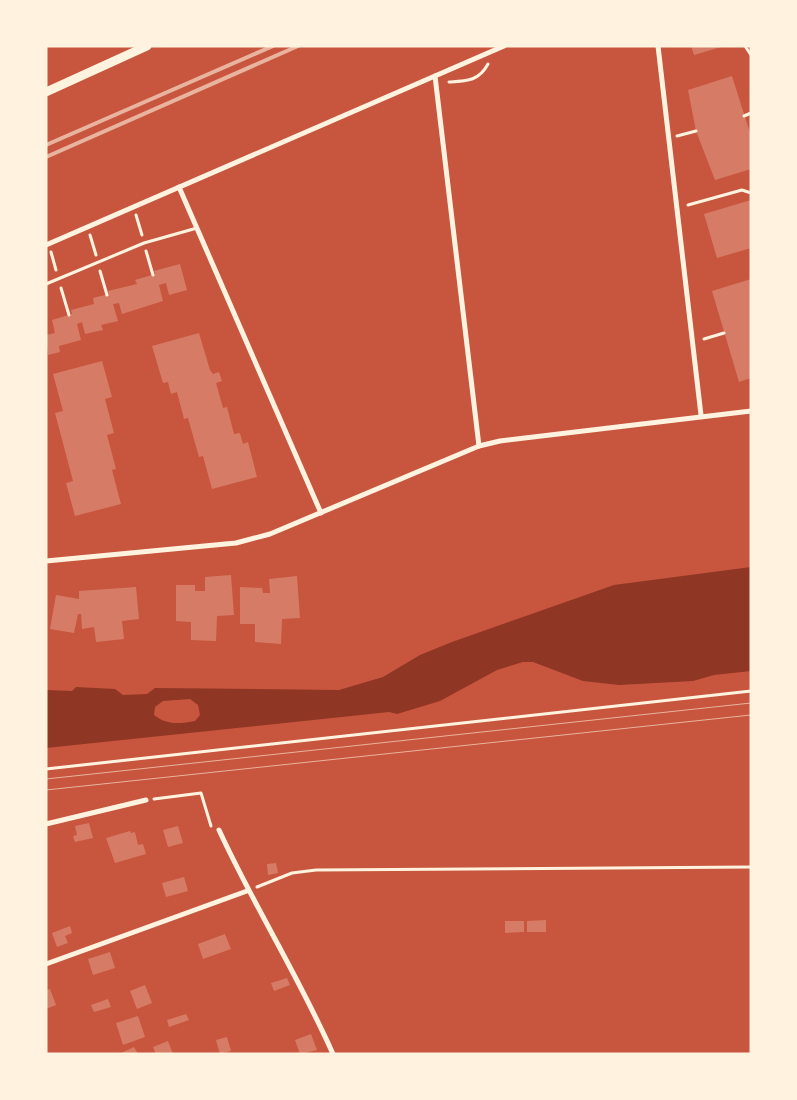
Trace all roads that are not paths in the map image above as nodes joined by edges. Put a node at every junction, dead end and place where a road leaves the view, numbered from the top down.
1 (147, 46) edge
2 (504, 46) edge
3 (658, 46) edge
4 (435, 76) junction
5 (46, 92) edge
6 (179, 187) junction
7 (197, 228) junction
8 (46, 245) edge
9 (46, 284) edge
10 (751, 410) edge
11 (701, 415) junction
12 (479, 446) junction
13 (321, 513) junction
14 (46, 561) edge
15 (146, 800) road end
16 (46, 824) edge
17 (219, 830) road end
18 (247, 891) junction
19 (46, 964) edge
20 (333, 1054) edge

1 - 5 street
2 - 4 street
3 - 11 street
4 - 6 street
4 - 12 street
6 - 7 street
6 - 8 street
7 - 9 lane
7 - 13 street
10 - 11 street
11 - 12 street
12 - 13 street
13 - 14 street
15 - 16 street
17 - 18 street
18 - 19 street
18 - 20 street

